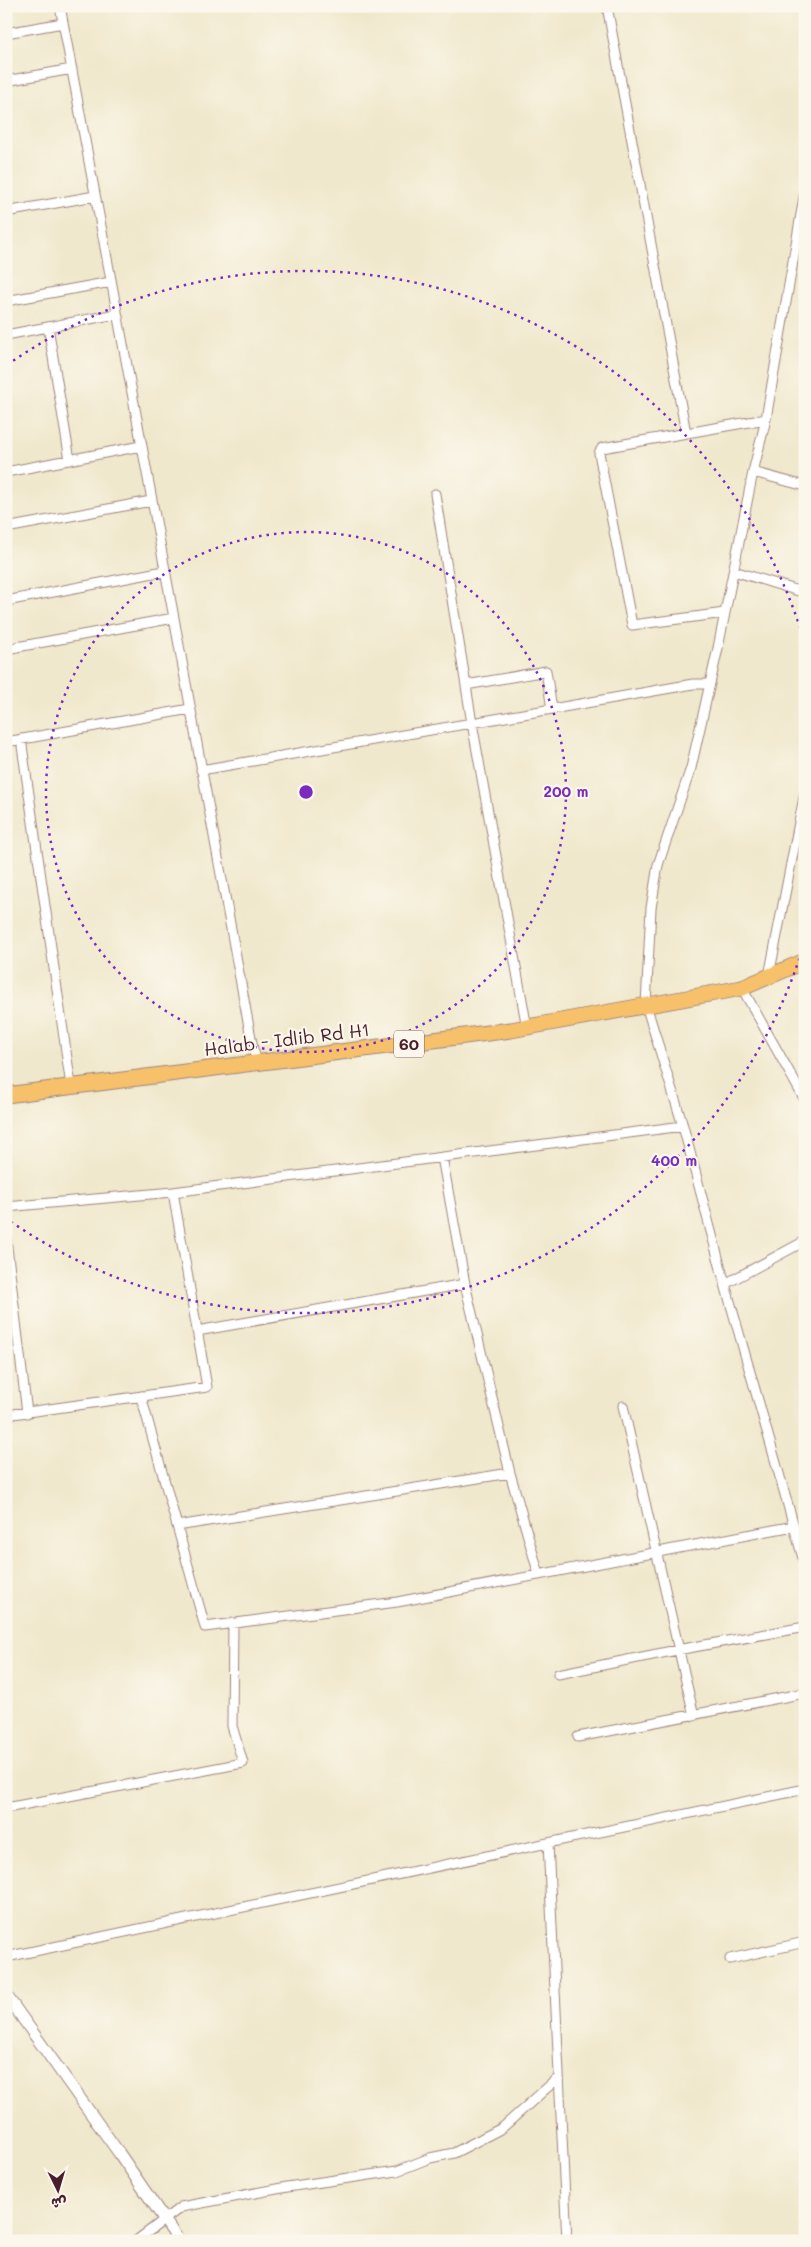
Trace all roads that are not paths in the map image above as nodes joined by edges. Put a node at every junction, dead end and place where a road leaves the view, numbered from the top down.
1 (60, 6) edge
2 (607, 6) edge
3 (63, 23) junction
4 (6, 33) edge
5 (72, 69) junction
6 (6, 81) edge
7 (805, 191) edge
8 (95, 196) junction
9 (6, 212) edge
10 (111, 282) junction
11 (6, 301) edge
12 (116, 314) junction
13 (48, 327) junction
14 (6, 335) edge
15 (766, 419) junction
16 (686, 433) junction
17 (141, 446) junction
18 (70, 460) junction
19 (6, 472) edge
20 (753, 472) junction
21 (805, 486) edge
22 (435, 494) dead end
23 (151, 501) junction
24 (6, 528) edge
25 (164, 571) junction
26 (734, 572) junction
27 (805, 593) edge
28 (6, 601) edge
29 (725, 613) junction
30 (174, 618) junction
31 (6, 649) edge
32 (710, 684) junction
33 (466, 685) junction
34 (190, 709) junction
35 (552, 709) junction
36 (472, 723) junction
37 (21, 739) junction
38 (6, 742) edge
39 (201, 770) junction
40 (805, 792) edge
41 (805, 962) edge
42 (769, 976) junction
43 (742, 988) junction
44 (646, 1005) junction
45 (527, 1028) junction
46 (257, 1062) junction
47 (71, 1086) junction
48 (6, 1095) edge
49 (805, 1100) edge
50 (684, 1126) junction
51 (442, 1157) junction
52 (173, 1192) junction
53 (6, 1207) edge
54 (805, 1242) edge
55 (6, 1243) edge
56 (465, 1284) junction
57 (725, 1284) junction
58 (16, 1318) junction
59 (6, 1319) edge
60 (197, 1331) junction
61 (141, 1396) junction
62 (623, 1406) dead end
63 (27, 1413) junction
64 (6, 1415) edge
65 (510, 1473) junction
66 (177, 1526) junction
67 (794, 1526) junction
68 (656, 1552) junction
69 (805, 1565) edge
70 (539, 1575) junction
71 (233, 1623) junction
72 (805, 1627) edge
73 (677, 1650) junction
74 (558, 1674) dead end
75 (805, 1693) edge
76 (694, 1716) junction
77 (578, 1737) dead end
78 (805, 1790) edge
79 (6, 1808) edge
80 (548, 1843) junction
81 (805, 1942) edge
82 (6, 1957) edge
83 (730, 1958) dead end
84 (6, 1996) edge
85 (558, 2078) junction
86 (165, 2220) junction
87 (136, 2241) edge
88 (179, 2241) edge
89 (568, 2241) edge

1 - 3 street
2 - 16 street
3 - 4 street
3 - 5 street
5 - 6 street
5 - 8 street
7 - 15 street
8 - 9 street
8 - 10 street
10 - 11 street
10 - 12 street
12 - 13 street
12 - 17 street
13 - 14 street
13 - 18 street
15 - 16 street
15 - 20 street
16 - 29 street
17 - 18 street
17 - 23 street
18 - 19 street
20 - 21 street
20 - 26 street
22 - 33 street
23 - 24 street
23 - 25 street
25 - 28 street
25 - 30 street
26 - 27 street
26 - 29 street
29 - 32 street
30 - 31 street
30 - 34 street
32 - 35 street
32 - 44 street
33 - 35 street
33 - 36 street
34 - 37 street
34 - 39 street
35 - 36 street
36 - 39 street
36 - 45 street
37 - 38 street
37 - 47 street
39 - 46 street
40 - 42 street
41 - 42 highway, Halab - Idlib Rd H1 / 60
42 - 43 highway, Halab - Idlib Rd H1 / 60
43 - 44 highway, Halab - Idlib Rd H1 / 60
43 - 49 street
44 - 45 highway, Halab - Idlib Rd H1 / 60
44 - 50 street
45 - 46 highway, Halab - Idlib Rd H1 / 60
46 - 47 highway, Halab - Idlib Rd H1 / 60
47 - 48 highway, Halab - Idlib Rd H1 / 60
50 - 51 street
50 - 57 street
51 - 52 street
51 - 56 street
52 - 53 street
52 - 60 street
54 - 57 street
55 - 58 street
56 - 60 street
56 - 65 street
57 - 67 street
58 - 59 street
58 - 63 street
60 - 61 street
61 - 63 street
61 - 66 street
62 - 68 street
63 - 64 street
65 - 66 street
65 - 70 street
66 - 71 street
67 - 68 street
67 - 69 street
68 - 70 street
68 - 73 street
70 - 71 street
71 - 79 street
72 - 73 street
73 - 74 street
73 - 76 street
75 - 76 street
76 - 77 street
78 - 80 street
80 - 82 street
80 - 85 street
81 - 83 street
84 - 86 street
85 - 86 street
85 - 89 street
86 - 87 street
86 - 88 street

